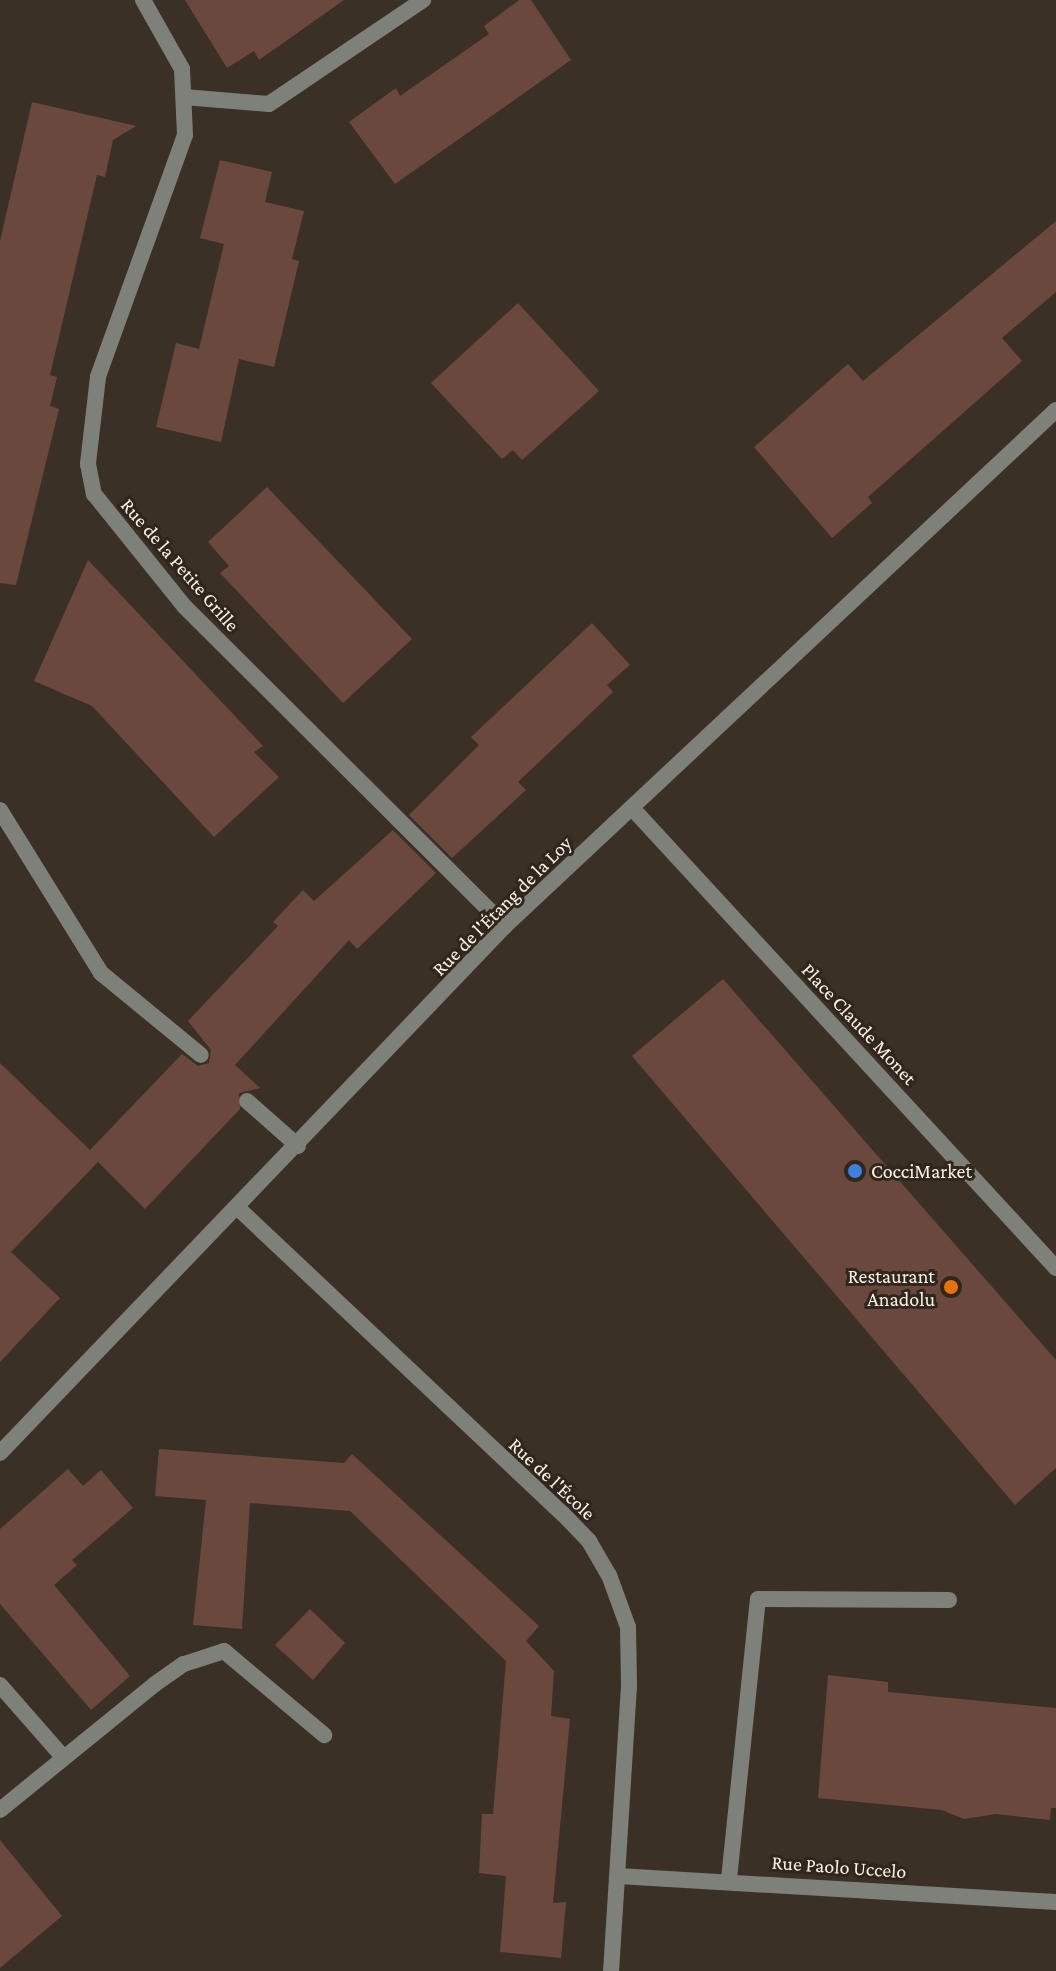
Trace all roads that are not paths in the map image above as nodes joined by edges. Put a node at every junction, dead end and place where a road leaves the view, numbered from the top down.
1 (143, 0) edge
2 (423, 0) edge
3 (184, 97) junction
4 (1056, 410) edge
5 (632, 808) junction
6 (0, 810) edge
7 (505, 926) junction
8 (201, 1055) dead end
9 (247, 1101) dead end
10 (298, 1146) junction
11 (239, 1209) junction
12 (1056, 1268) edge
13 (0, 1453) edge
14 (949, 1600) dead end
15 (0, 1685) edge
16 (324, 1735) dead end
17 (63, 1757) junction
18 (0, 1810) edge
19 (618, 1876) junction
20 (729, 1879) junction
21 (1056, 1902) edge
22 (611, 1971) edge

1 - 3 street, Rue de la Petite Grille
2 - 3 street
3 - 7 street, Rue de la Petite Grille
4 - 5 street, Rue de l'Étang de la Loy
5 - 7 street, Rue de l'Étang de la Loy
5 - 12 street, Place Claude Monet
6 - 8 street
7 - 10 street, Rue de l'Étang de la Loy
9 - 10 street
10 - 11 street, Rue de l'Étang de la Loy
11 - 13 street, Rue de l'Étang de la Loy
11 - 19 street, Rue de l'École
14 - 20 street
15 - 17 street
16 - 17 street
17 - 18 street
19 - 20 street, Rue Paolo Uccelo
19 - 22 street, Rue de l'École
20 - 21 street, Rue Paolo Uccelo

